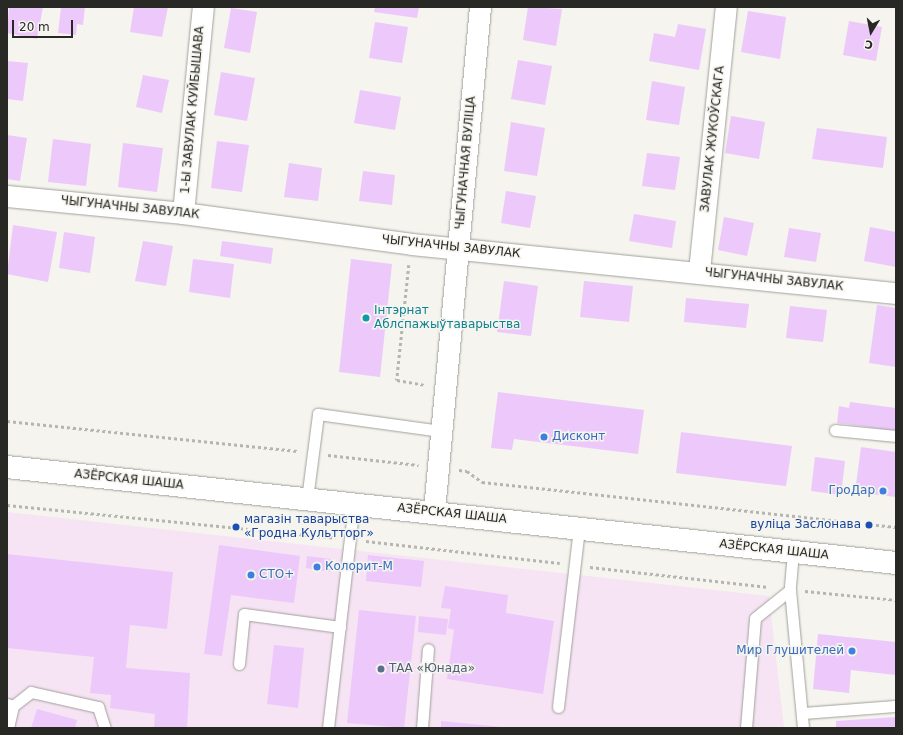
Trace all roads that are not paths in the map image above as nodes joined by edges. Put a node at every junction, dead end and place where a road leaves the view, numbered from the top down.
1 (202, 7) edge
2 (480, 7) edge
3 (726, 7) edge
4 (7, 196) edge
5 (183, 213) junction
6 (459, 248) junction
7 (699, 271) junction
8 (896, 293) edge
9 (441, 430) junction
10 (835, 430) dead end
11 (896, 436) edge
12 (7, 468) edge
13 (307, 499) junction
14 (354, 504) junction
15 (434, 511) junction
16 (579, 528) junction
17 (794, 552) junction
18 (896, 562) edge
19 (790, 590) junction
20 (340, 627) junction
21 (428, 649) dead end
22 (239, 664) dead end
23 (10, 705) edge
24 (896, 706) edge
25 (558, 707) dead end
26 (802, 713) junction
27 (8, 728) edge
28 (104, 728) edge
29 (328, 728) edge
30 (422, 728) edge
31 (746, 728) edge
32 (803, 728) edge

1 - 5 street, 1-Ы ЗАВУЛАК КУЙБЫШАВА
2 - 6 street, ЧЫГУНАЧНАЯ ВУЛІЦА
3 - 7 street, ЗАВУЛАК ЖУКОЎСКАГА
4 - 5 street, ЧЫГУНАЧНЫ ЗАВУЛАК
5 - 6 street, ЧЫГУНАЧНЫ ЗАВУЛАК
6 - 7 street, ЧЫГУНАЧНЫ ЗАВУЛАК
6 - 9 street, ЧЫГУНАЧНАЯ ВУЛІЦА
7 - 8 street, ЧЫГУНАЧНЫ ЗАВУЛАК
9 - 13 lane
9 - 15 street, ЧЫГУНАЧНАЯ ВУЛІЦА
10 - 11 lane
12 - 13 main road, АЗЁРСКАЯ ШАША
13 - 14 main road, АЗЁРСКАЯ ШАША
14 - 15 main road, АЗЁРСКАЯ ШАША
14 - 20 lane
15 - 16 main road, АЗЁРСКАЯ ШАША
16 - 17 main road, АЗЁРСКАЯ ШАША
16 - 25 lane
17 - 18 main road, АЗЁРСКАЯ ШАША
17 - 19 lane
19 - 26 lane
19 - 31 lane
20 - 22 lane
20 - 29 lane
21 - 30 lane
23 - 27 lane
23 - 28 lane
24 - 26 lane
26 - 32 lane

